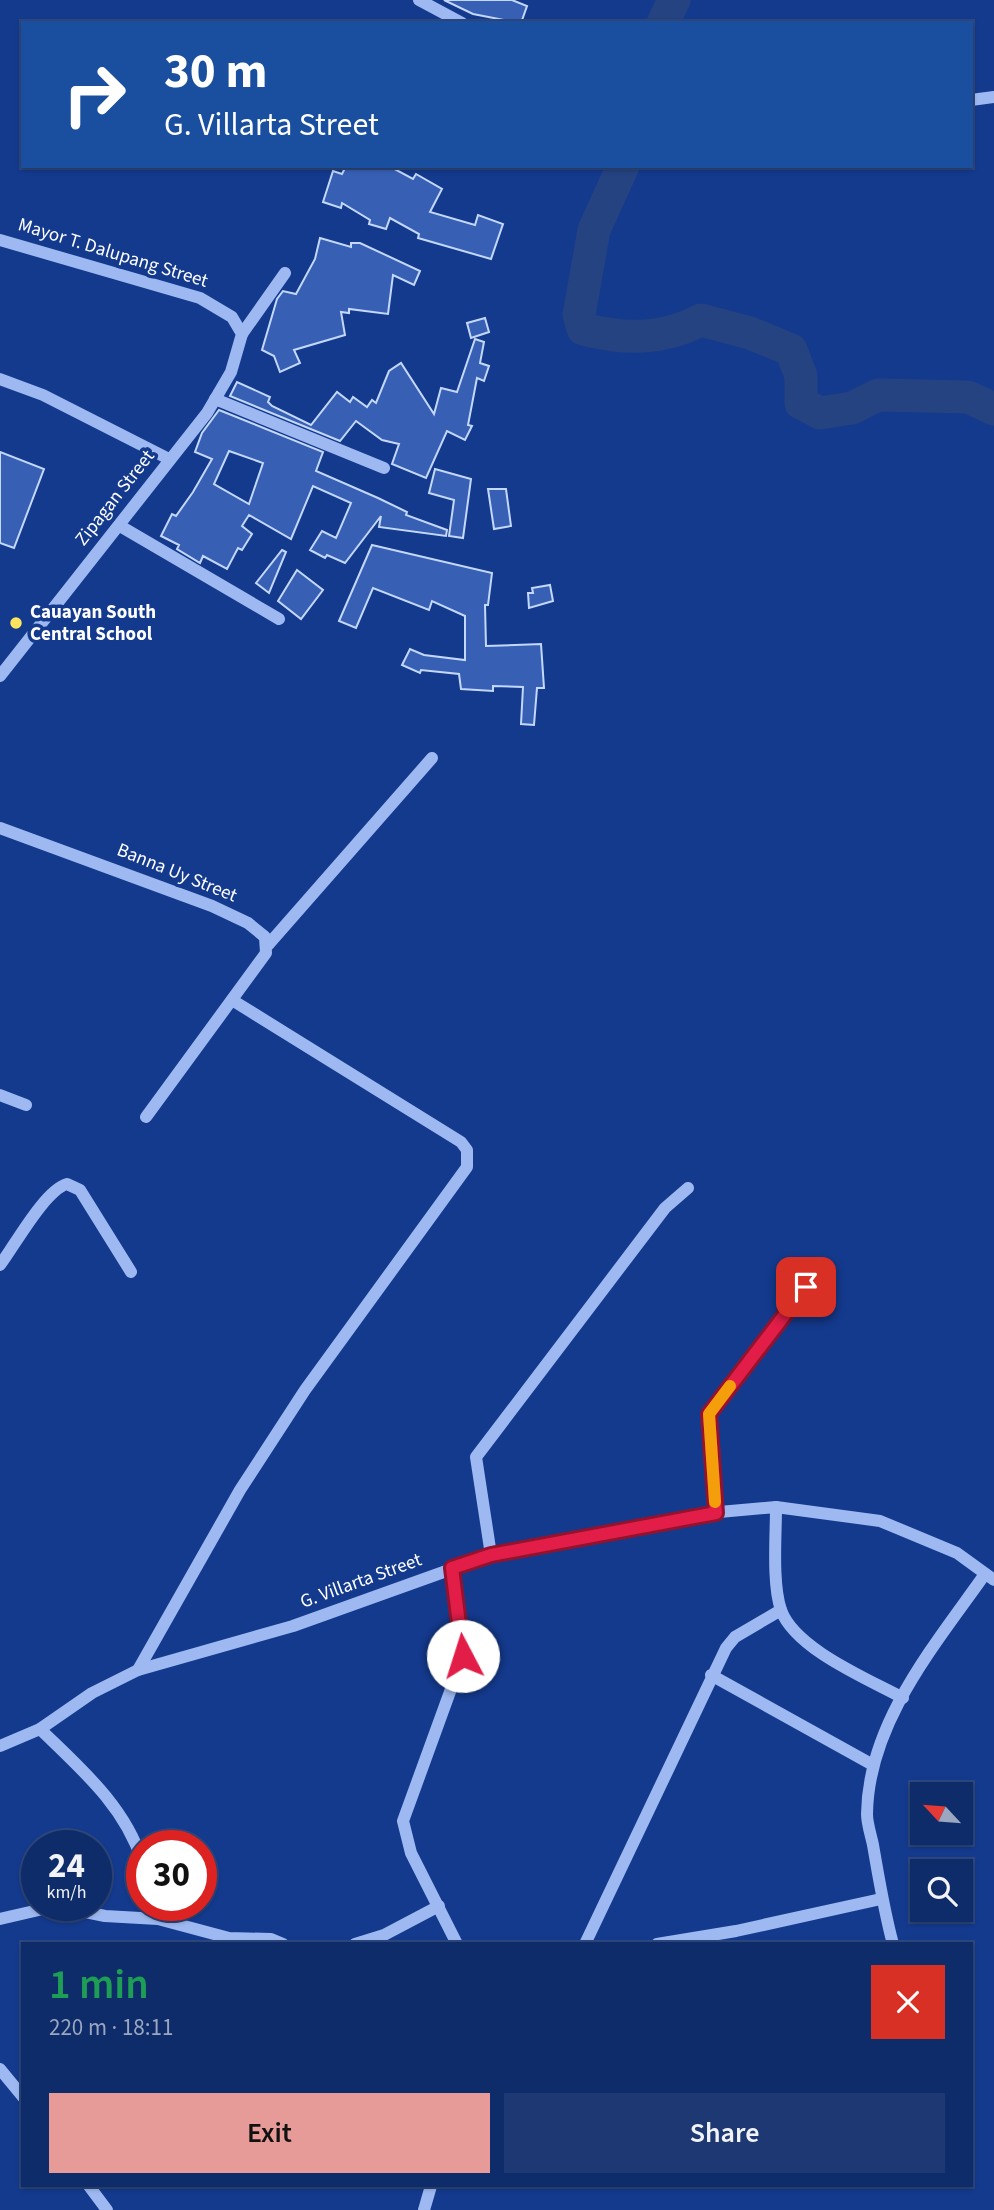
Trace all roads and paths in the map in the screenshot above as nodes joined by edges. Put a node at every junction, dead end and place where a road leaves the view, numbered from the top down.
1 (419, 0) edge
2 (458, 21) edge
3 (994, 97) edge
4 (973, 100) edge
5 (0, 240) edge
6 (285, 273) dead end
7 (242, 334) junction
8 (0, 379) edge
9 (215, 399) junction
10 (169, 460) junction
11 (384, 468) dead end
12 (120, 526) junction
13 (279, 619) dead end
14 (0, 676) edge
15 (432, 758) dead end
16 (0, 828) edge
17 (268, 945) junction
18 (232, 1000) junction
19 (0, 1095) edge
20 (26, 1105) dead end
21 (146, 1117) dead end
22 (688, 1188) dead end
23 (0, 1265) edge
24 (131, 1272) dead end
25 (806, 1287) dead end
26 (776, 1507) junction
27 (716, 1513) junction
28 (491, 1555) junction
29 (452, 1568) junction
30 (990, 1577) edge
31 (781, 1610) junction
32 (138, 1670) junction
33 (711, 1675) junction
34 (903, 1698) junction
35 (40, 1729) junction
36 (0, 1746) edge
37 (873, 1765) junction
38 (130, 1830) edge
39 (881, 1899) junction
40 (439, 1906) junction
41 (126, 1917) edge
42 (0, 1919) edge
43 (165, 1921) edge
44 (278, 1942) edge
45 (361, 1942) edge
46 (456, 1942) edge
47 (586, 1942) edge
48 (669, 1942) edge
49 (892, 1942) edge
50 (0, 2069) edge
51 (21, 2095) edge
52 (90, 2187) edge
53 (430, 2187) edge
54 (107, 2210) edge
55 (424, 2210) edge

1 - 2 street
3 - 4 street
5 - 7 street, Mayor T. Dalupang Street
6 - 7 street, Zipagan Street
7 - 9 street, Zipagan Street
8 - 10 street
9 - 10 street, Zipagan Street
9 - 11 street
10 - 12 street, Zipagan Street
12 - 13 street
12 - 14 street, Zipagan Street
15 - 17 street
16 - 17 street, Banna Uy Street
17 - 18 street
18 - 21 street
18 - 32 street
19 - 20 street
22 - 28 street
23 - 24 street
25 - 27 street
26 - 27 street, G. Villarta Street
26 - 30 street, G. Villarta Street
26 - 31 street
27 - 28 street, G. Villarta Street
28 - 29 street, G. Villarta Street
29 - 32 street, G. Villarta Street
29 - 40 street
30 - 34 street
31 - 33 street
31 - 34 street
32 - 35 street, G. Villarta Street
33 - 37 street
33 - 47 street
34 - 37 street
35 - 36 street, G. Villarta Street
35 - 38 street
37 - 39 street
39 - 48 street
39 - 49 street
40 - 45 street
40 - 46 street
41 - 42 street
43 - 44 street
50 - 51 street
52 - 54 street
53 - 55 street

